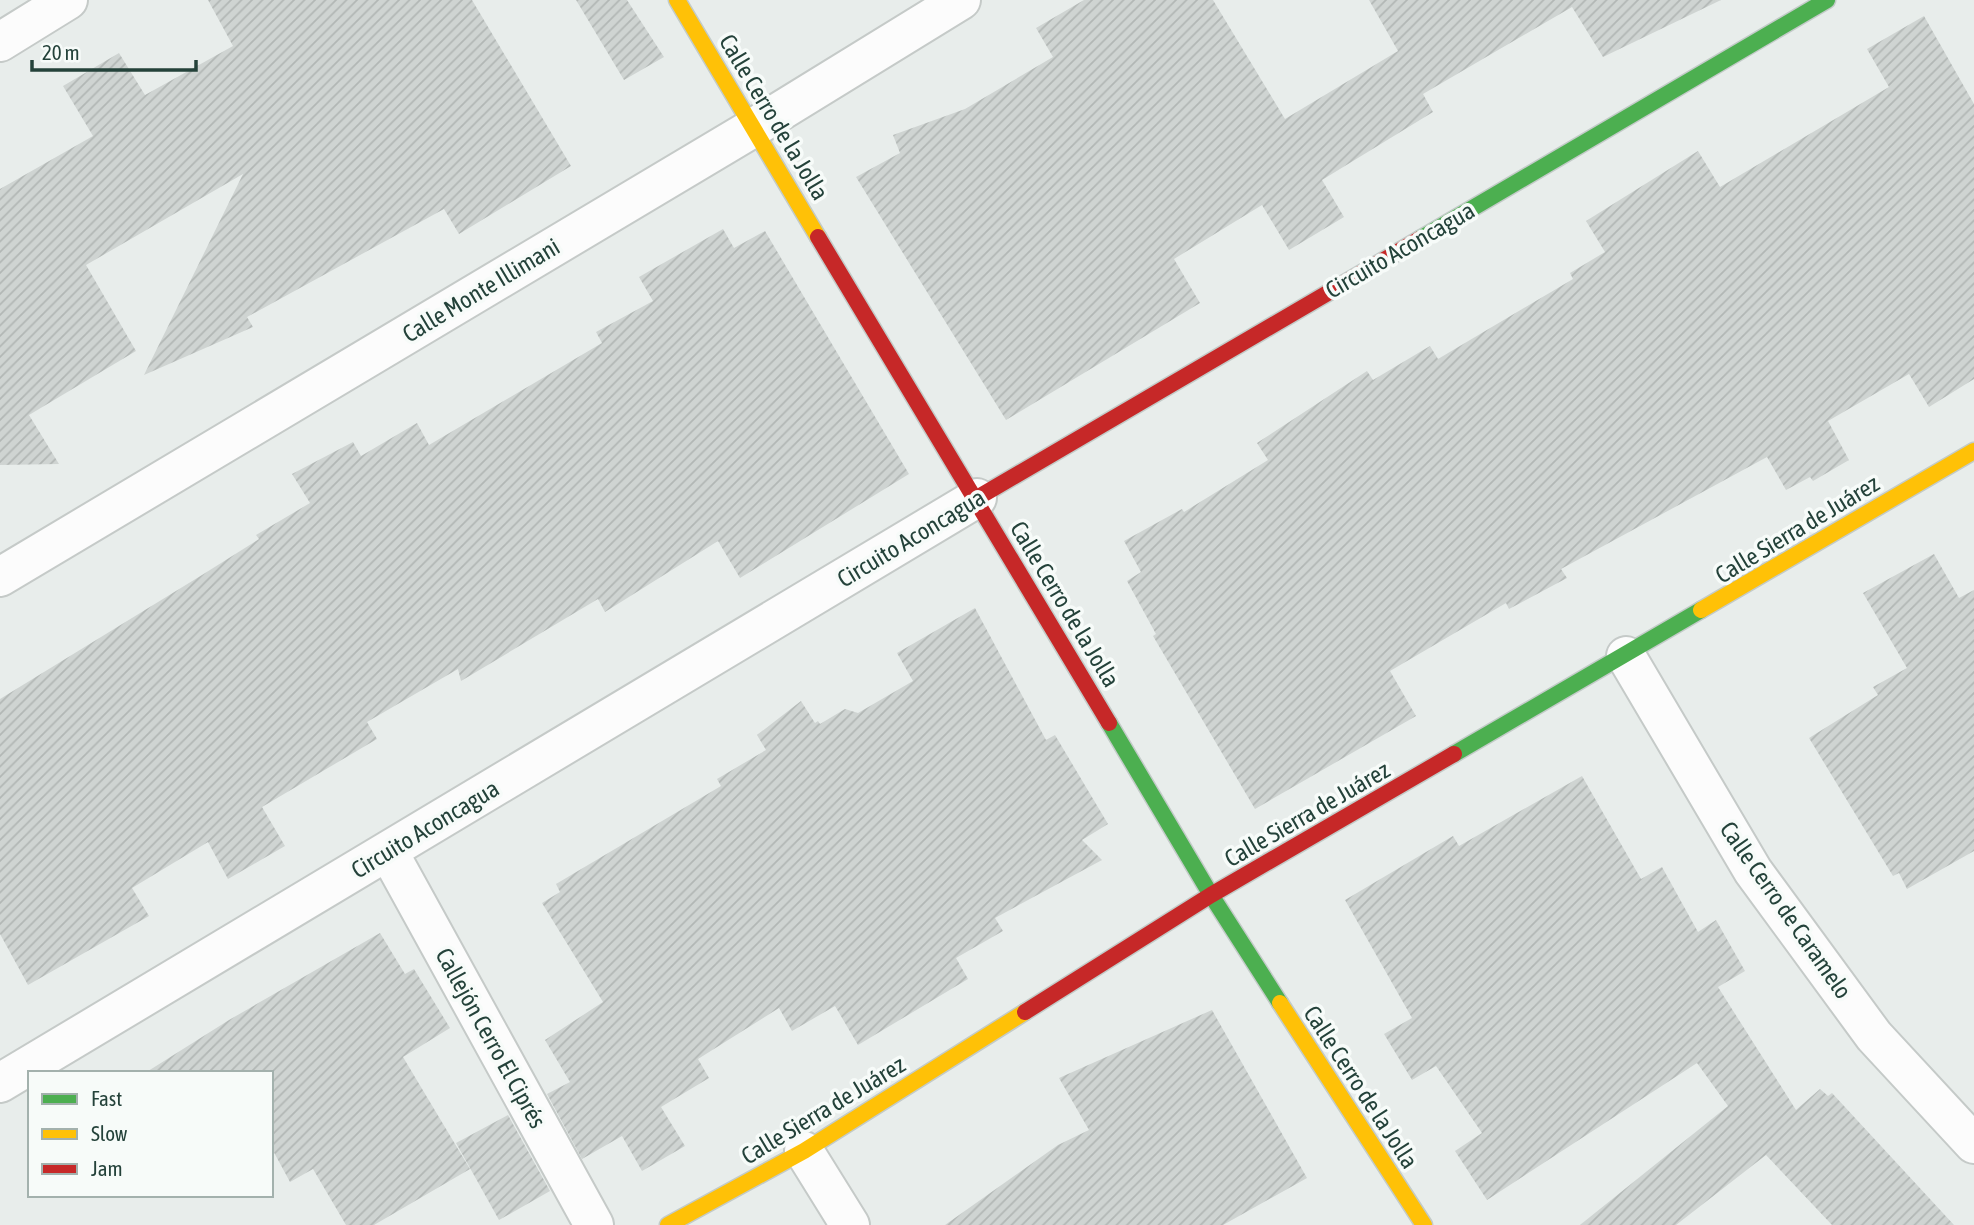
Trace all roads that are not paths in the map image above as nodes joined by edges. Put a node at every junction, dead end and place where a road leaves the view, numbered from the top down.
1 (68, 0) edge
2 (677, 0) edge
3 (961, 0) edge
4 (1827, 0) edge
5 (0, 42) edge
6 (753, 128) junction
7 (1974, 451) edge
8 (976, 498) junction
9 (0, 577) edge
10 (1626, 656) junction
11 (388, 850) junction
12 (1211, 895) junction
13 (0, 1083) edge
14 (1974, 1144) edge
15 (804, 1151) junction
16 (594, 1225) edge
17 (668, 1225) edge
18 (850, 1225) edge
19 (1424, 1225) edge

1 - 5 street
2 - 6 street, Calle Cerro de la Jolla
3 - 6 street, Calle Monte Illimani
4 - 8 street, Circuito Aconcagua
6 - 8 street, Calle Cerro de la Jolla
6 - 9 street, Calle Monte Illimani
7 - 10 street, Calle Sierra de Juárez
8 - 11 street, Circuito Aconcagua
8 - 12 street, Calle Cerro de la Jolla
10 - 12 street, Calle Sierra de Juárez
10 - 14 street, Calle Cerro de Caramelo
11 - 13 street, Circuito Aconcagua
11 - 16 street, Callejón Cerro El Ciprés
12 - 15 street, Calle Sierra de Juárez
12 - 19 street, Calle Cerro de la Jolla
15 - 17 street, Calle Sierra de Juárez
15 - 18 street

